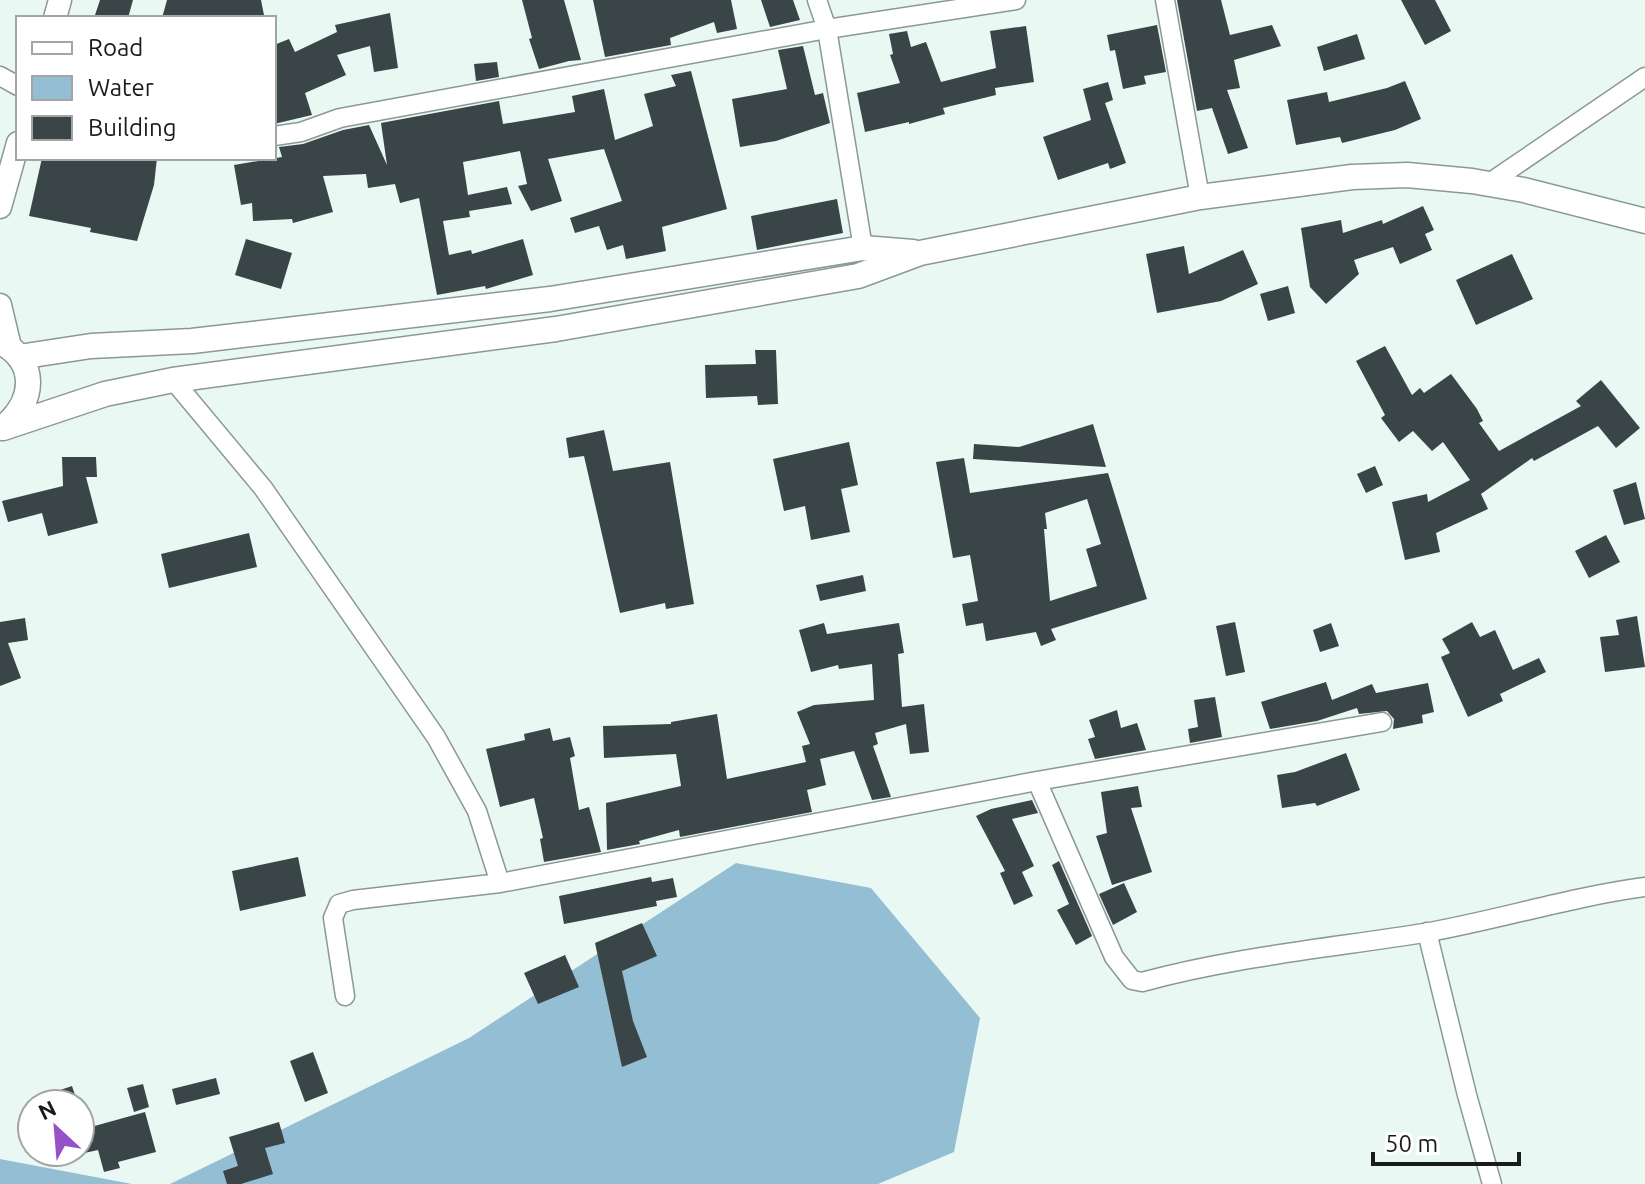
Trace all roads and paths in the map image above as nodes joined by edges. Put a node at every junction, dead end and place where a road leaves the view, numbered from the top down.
1 (817, 0) edge
2 (1165, 0) edge
3 (1006, 1) edge
4 (827, 29) junction
5 (1645, 77) edge
6 (276, 136) edge
7 (16, 150) edge
8 (1488, 184) junction
9 (1200, 197) junction
10 (0, 207) edge
11 (1645, 221) edge
12 (863, 248) junction
13 (920, 253) junction
14 (0, 305) edge
15 (10, 348) edge
16 (173, 380) junction
17 (1, 429) edge
18 (1382, 722) dead end
19 (1037, 781) junction
20 (500, 883) junction
21 (1645, 887) edge
22 (1427, 932) junction
23 (345, 996) dead end
24 (1492, 1184) edge

1 - 4 street
2 - 9 street
3 - 4 street
4 - 6 street
4 - 12 street
5 - 8 street
7 - 10 street
8 - 9 main road
8 - 11 main road
9 - 13 main road
12 - 13 main road
12 - 15 main road
13 - 16 main road
14 - 15 street
15 - 17 main road
16 - 17 main road
16 - 20 street
18 - 19 street
19 - 20 street
19 - 22 street
20 - 23 street
21 - 22 street
22 - 24 street

